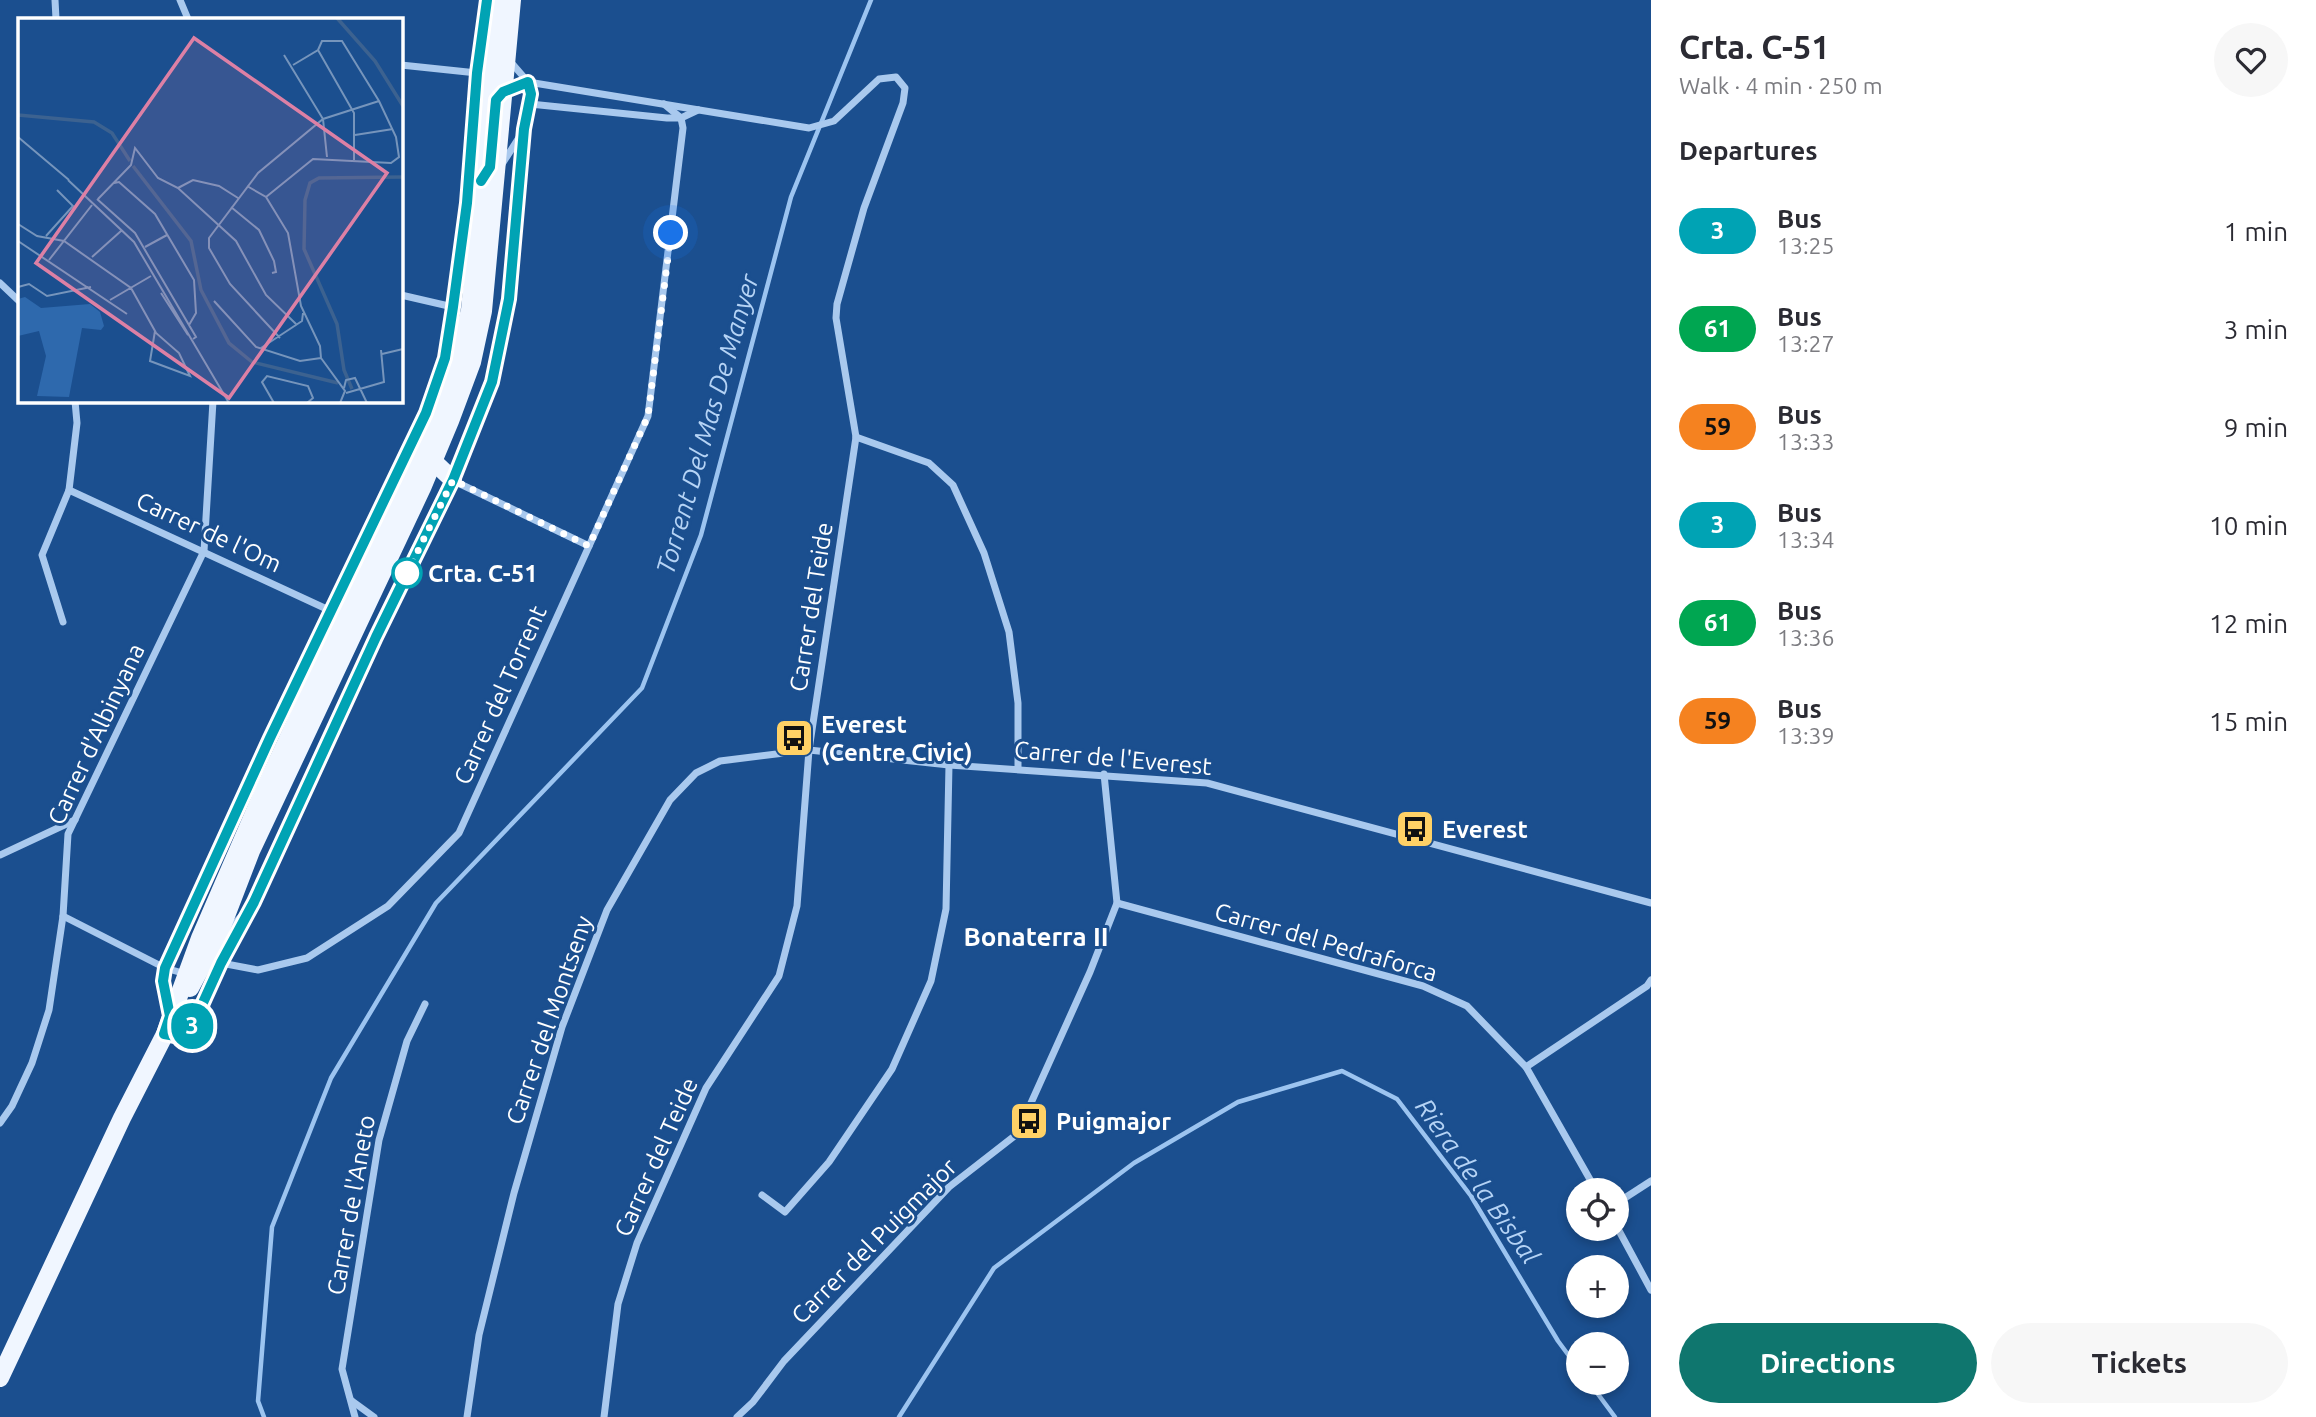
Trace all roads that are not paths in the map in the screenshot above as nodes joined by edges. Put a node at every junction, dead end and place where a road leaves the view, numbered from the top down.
1 (55, 0) edge
2 (180, 0) edge
3 (487, 0) edge
4 (499, 0) edge
5 (512, 0) edge
6 (56, 18) edge
7 (188, 18) edge
8 (507, 57) junction
9 (402, 65) edge
10 (477, 73) junction
11 (528, 82) junction
12 (503, 92) junction
13 (663, 103) junction
14 (530, 104) junction
15 (699, 109) junction
16 (681, 118) junction
17 (524, 129) junction
18 (489, 177) junction
19 (476, 247) junction
20 (458, 267) junction
21 (0, 283) edge
22 (402, 295) edge
23 (18, 300) edge
24 (453, 307) junction
25 (466, 326) junction
26 (75, 402) edge
27 (213, 402) edge
28 (856, 437) junction
29 (433, 461) junction
30 (453, 480) junction
31 (69, 490) junction
32 (589, 546) junction
33 (204, 551) junction
34 (337, 615) junction
35 (63, 622) dead end
36 (809, 750) junction
37 (296, 752) junction
38 (949, 765) junction
39 (1018, 769) junction
40 (1104, 774) junction
41 (75, 820) junction
42 (0, 855) edge
43 (234, 895) junction
44 (254, 902) junction
45 (1117, 903) junction
46 (1651, 903) edge
47 (63, 916) junction
48 (216, 956) junction
49 (165, 968) junction
50 (186, 974) junction
51 (1651, 980) edge
52 (425, 1004) dead end
53 (170, 1016) junction
54 (164, 1034) junction
55 (1526, 1067) junction
56 (0, 1123) edge
57 (1589, 1178) edge
58 (1651, 1181) edge
59 (762, 1195) dead end
60 (1629, 1195) edge
61 (1625, 1241) edge
62 (1651, 1290) edge
63 (0, 1378) edge
64 (351, 1400) junction
65 (355, 1417) edge
66 (374, 1417) edge
67 (467, 1417) edge
68 (604, 1417) edge
69 (737, 1417) edge

1 - 6 street
2 - 7 street
3 - 10 street
4 - 18 main road
5 - 8 main road
8 - 11 street
8 - 12 main road
9 - 10 street
10 - 20 street
11 - 12 street
11 - 13 street, Carrer del Teide
11 - 14 street
12 - 18 main road
13 - 15 street, Carrer del Teide
13 - 16 street
14 - 16 street
14 - 17 street
15 - 16 street
15 - 28 street, Carrer del Teide
16 - 32 street, Carrer del Torrent
17 - 18 street
17 - 30 street
18 - 19 main road
18 - 29 main road
19 - 20 street
19 - 25 main road
20 - 24 street
21 - 23 street
22 - 24 street
24 - 34 street
25 - 29 main road
25 - 34 main road
26 - 31 street
27 - 33 street, Carrer d'Albinyana
28 - 36 street, Carrer del Teide
28 - 39 street
29 - 30 main road
29 - 37 main road
30 - 32 street
30 - 44 street
31 - 33 street, Carrer de l'Om
31 - 35 street
32 - 48 street, Carrer del Torrent
33 - 34 street, Carrer de l'Om
33 - 41 street, Carrer d'Albinyana
34 - 37 main road
34 - 49 street
34 - 50 main road
36 - 38 street, Carrer de l'Everest
36 - 67 street, Carrer del Montseny
36 - 68 street, Carrer del Teide
37 - 43 main road
38 - 39 street, Carrer de l'Everest
38 - 59 street
39 - 40 street, Carrer de l'Everest
40 - 45 street, Carrer del Puigmajor
40 - 46 street, Carrer de l'Everest
41 - 42 street
41 - 47 street, Carrer d'Albinyana
43 - 48 main road
43 - 50 main road
44 - 48 street
44 - 48 street
45 - 55 street, Carrer del Pedraforca
45 - 69 street, Carrer del Puigmajor
47 - 49 street
47 - 56 street, Carrer d'Albinyana
48 - 53 main road
48 - 54 street
49 - 50 street
49 - 53 street
50 - 53 main road
51 - 55 street
52 - 64 street, Carrer de l'Aneto
53 - 54 main road
54 - 63 main road
55 - 57 street, Carrer del Pedraforca
58 - 60 street
61 - 62 street
64 - 65 street, Carrer de l'Aneto
64 - 66 street

